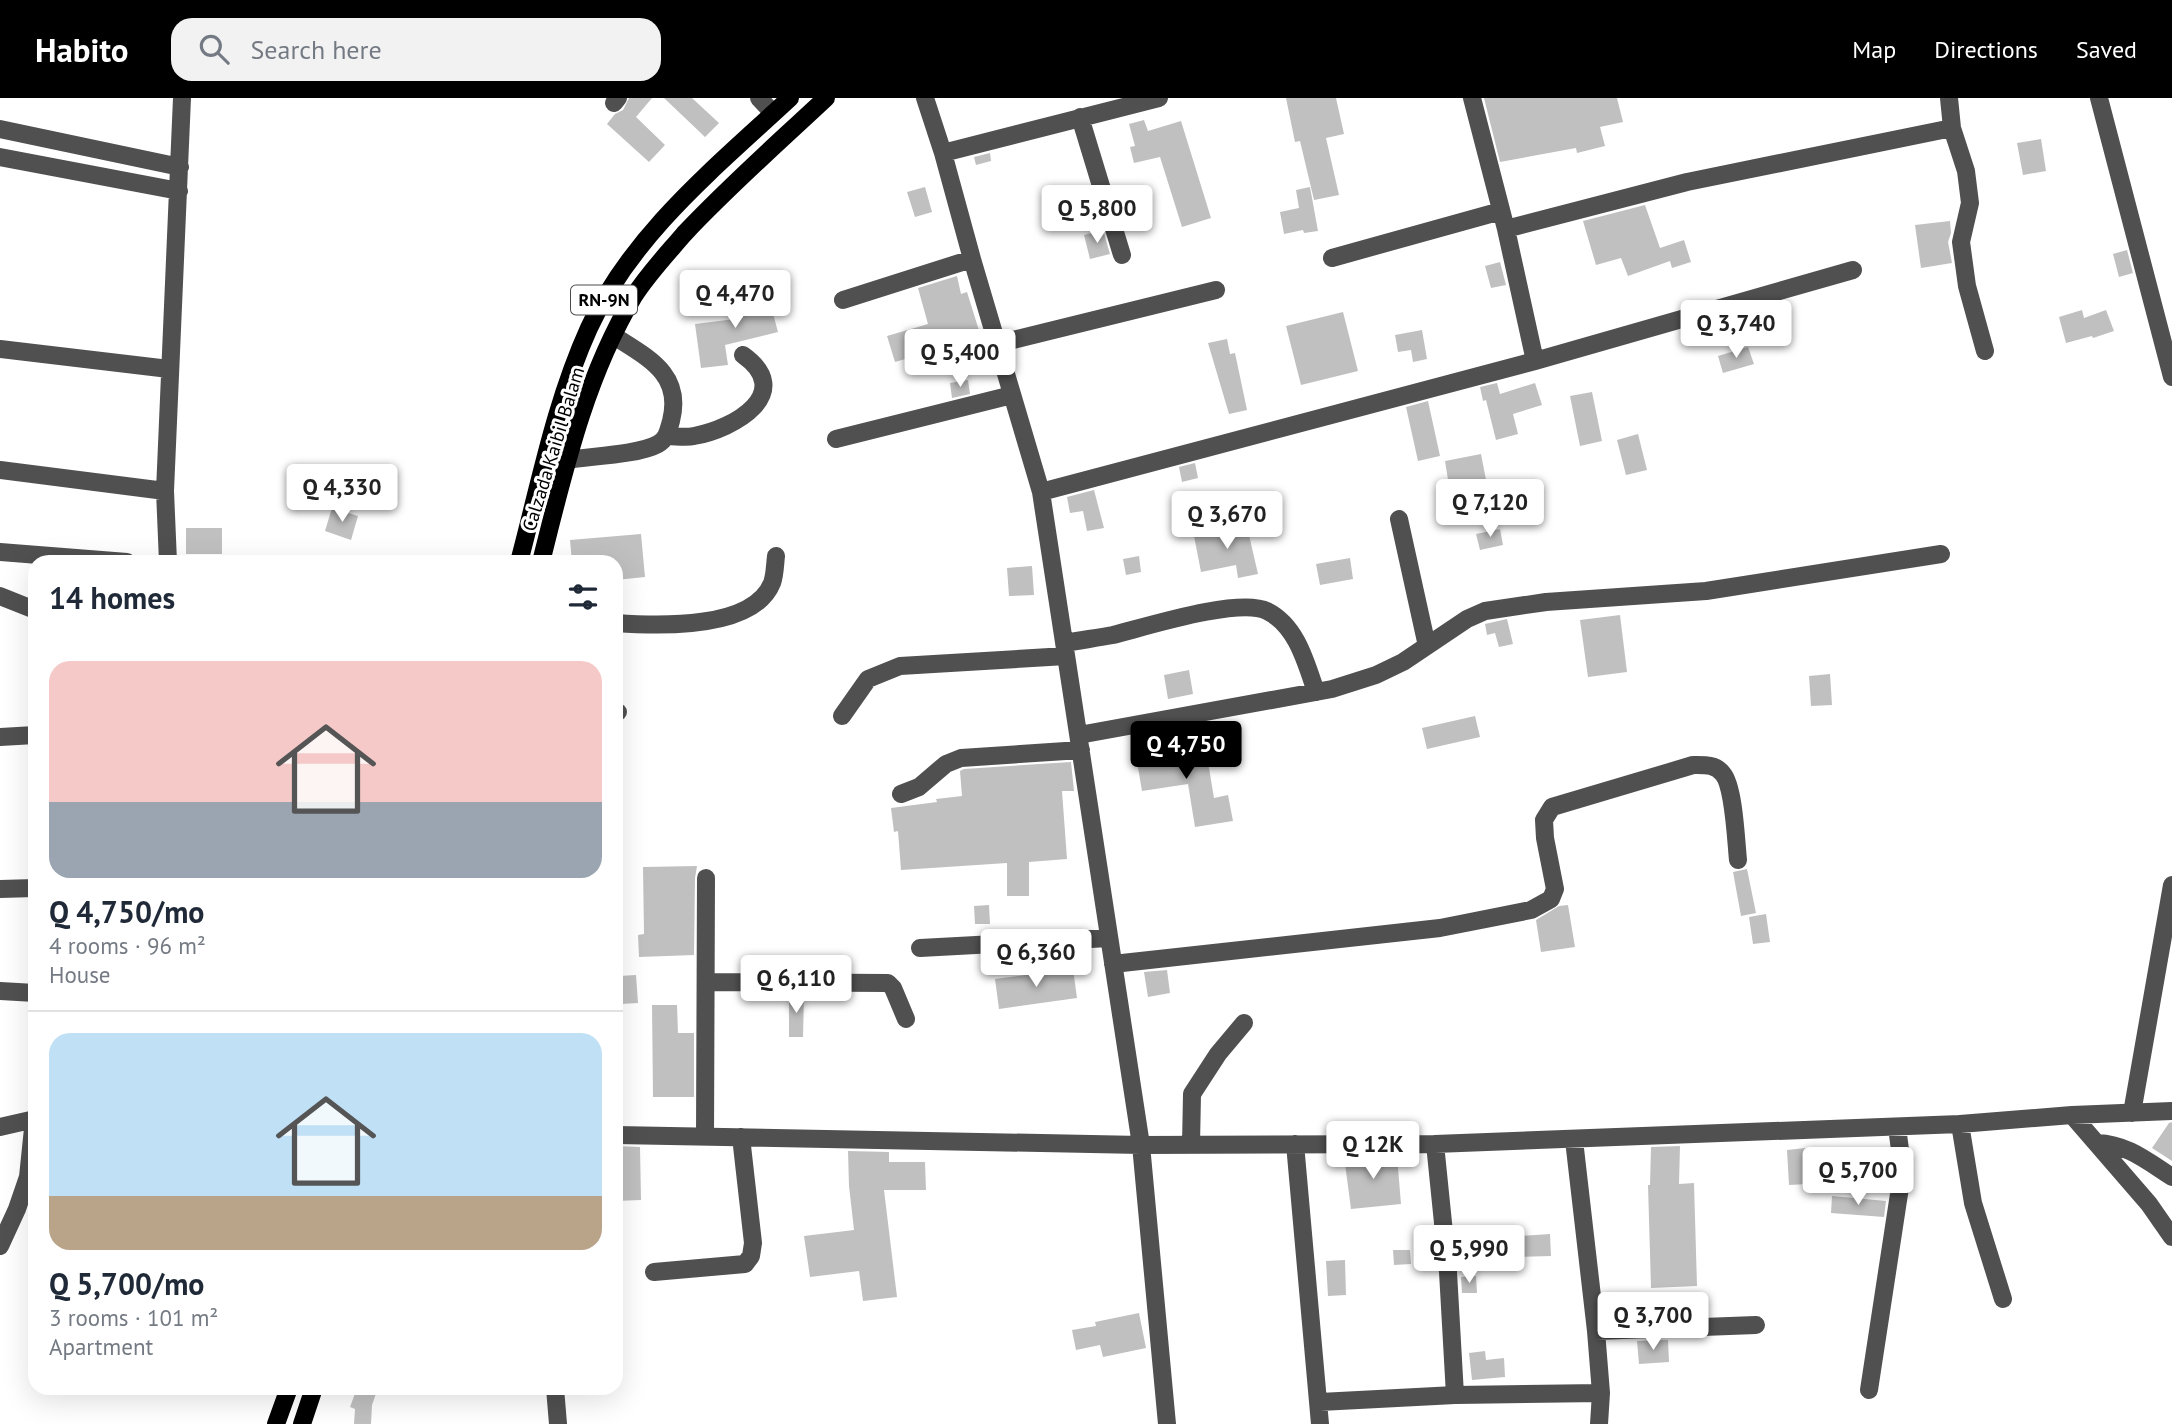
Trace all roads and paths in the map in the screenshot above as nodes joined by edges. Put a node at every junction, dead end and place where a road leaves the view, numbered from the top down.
1 (180, 98) edge
2 (759, 98) edge
3 (790, 98) edge
4 (827, 98) edge
5 (925, 98) edge
6 (1159, 98) edge
7 (1472, 98) edge
8 (1949, 98) edge
9 (2099, 98) edge
10 (773, 113) junction
11 (1080, 117) junction
12 (1952, 128) junction
13 (0, 129) edge
14 (943, 153) junction
15 (0, 157) edge
16 (180, 167) junction
17 (179, 191) junction
18 (1501, 211) junction
19 (1506, 229) junction
20 (1122, 255) dead end
21 (972, 258) junction
22 (1332, 258) dead end
23 (1853, 270) dead end
24 (1216, 290) dead end
25 (843, 300) dead end
26 (2154, 308) junction
27 (614, 336) junction
28 (2172, 336) edge
29 (997, 344) junction
30 (0, 349) edge
31 (1985, 351) dead end
32 (743, 355) dead end
33 (1535, 361) junction
34 (169, 369) junction
35 (2172, 377) edge
36 (1012, 395) junction
37 (667, 436) junction
38 (836, 439) dead end
39 (567, 460) junction
40 (0, 470) edge
41 (165, 491) junction
42 (1041, 492) junction
43 (1399, 519) dead end
44 (0, 552) edge
45 (1941, 554) dead end
46 (38, 555) edge
47 (168, 555) edge
48 (521, 555) edge
49 (543, 555) edge
50 (776, 556) dead end
51 (0, 596) edge
52 (28, 607) edge
53 (623, 623) edge
54 (1427, 646) junction
55 (1065, 649) junction
56 (1316, 692) junction
57 (842, 716) dead end
58 (28, 735) edge
59 (0, 737) edge
60 (1080, 743) junction
61 (901, 794) dead end
62 (1738, 860) dead end
63 (706, 878) dead end
64 (2172, 886) edge
65 (28, 888) edge
66 (0, 889) edge
67 (1109, 938) junction
68 (920, 948) dead end
69 (1113, 964) junction
70 (706, 982) junction
71 (0, 990) edge
72 (28, 992) edge
73 (906, 1019) dead end
74 (1244, 1023) dead end
75 (2172, 1111) edge
76 (2132, 1113) junction
77 (2072, 1115) junction
78 (28, 1120) edge
79 (1960, 1124) junction
80 (0, 1127) edge
81 (1897, 1127) junction
82 (623, 1135) edge
83 (705, 1137) junction
84 (741, 1137) junction
85 (1574, 1140) junction
86 (2097, 1143) junction
87 (1295, 1144) junction
88 (1436, 1144) junction
89 (1141, 1145) junction
90 (1191, 1145) junction
91 (28, 1177) edge
92 (2172, 1177) edge
93 (2172, 1237) edge
94 (0, 1246) edge
95 (654, 1272) dead end
96 (2003, 1299) dead end
97 (1756, 1325) dead end
98 (1596, 1331) junction
99 (1869, 1390) dead end
100 (1601, 1393) junction
101 (286, 1395) edge
102 (312, 1395) edge
103 (556, 1395) edge
104 (1455, 1395) junction
105 (1320, 1402) junction
106 (276, 1424) edge
107 (302, 1424) edge
108 (558, 1424) edge
109 (1167, 1424) edge
110 (1320, 1424) edge
111 (1599, 1424) edge

1 - 16 street
2 - 10 street
3 - 10 main road, Calzada Kaibil Balam / RN-9N
4 - 27 main road, Calzada Kaibil Balam / RN-9N
5 - 14 street
6 - 11 street
7 - 18 street
8 - 12 street
9 - 26 street
10 - 48 main road, Calzada Kaibil Balam / RN-9N
11 - 14 street
11 - 20 street
12 - 19 street
12 - 31 street
13 - 16 street
14 - 21 street
15 - 17 street
16 - 17 street
17 - 34 street
18 - 19 street
18 - 22 street
19 - 33 street
21 - 25 street
21 - 29 street
23 - 33 street
24 - 29 street
26 - 28 street
26 - 35 street
27 - 37 street
27 - 39 main road, Calzada Kaibil Balam / RN-9N
29 - 36 street
30 - 34 street
32 - 37 street
33 - 42 street
34 - 41 street
36 - 38 street
36 - 42 street
37 - 39 street
39 - 49 main road, Calzada Kaibil Balam / RN-9N
40 - 41 street
41 - 47 street
42 - 55 street
43 - 54 street
44 - 46 street
45 - 54 street
50 - 53 street
51 - 52 street
54 - 56 street
55 - 56 street
55 - 57 street
55 - 60 street
56 - 60 street
58 - 59 street
60 - 61 street
60 - 67 street
62 - 69 street
63 - 70 street
64 - 76 street
65 - 66 street
67 - 68 street
67 - 69 street
69 - 89 street
70 - 73 street
70 - 83 street
71 - 72 street
74 - 90 street
75 - 76 street
76 - 77 street
77 - 79 street
77 - 86 street
78 - 80 street
79 - 81 street
79 - 96 street
81 - 85 street
81 - 99 street
82 - 83 street
83 - 84 street
84 - 89 street
84 - 95 street
85 - 88 street
85 - 98 street
86 - 92 street
86 - 93 street
87 - 88 street
87 - 90 street
87 - 105 street
88 - 104 street
89 - 90 street
89 - 109 street
91 - 94 street
97 - 98 street
98 - 100 street
100 - 104 street
100 - 111 street
101 - 106 main road
102 - 107 main road
103 - 108 street
104 - 105 street
105 - 110 street

